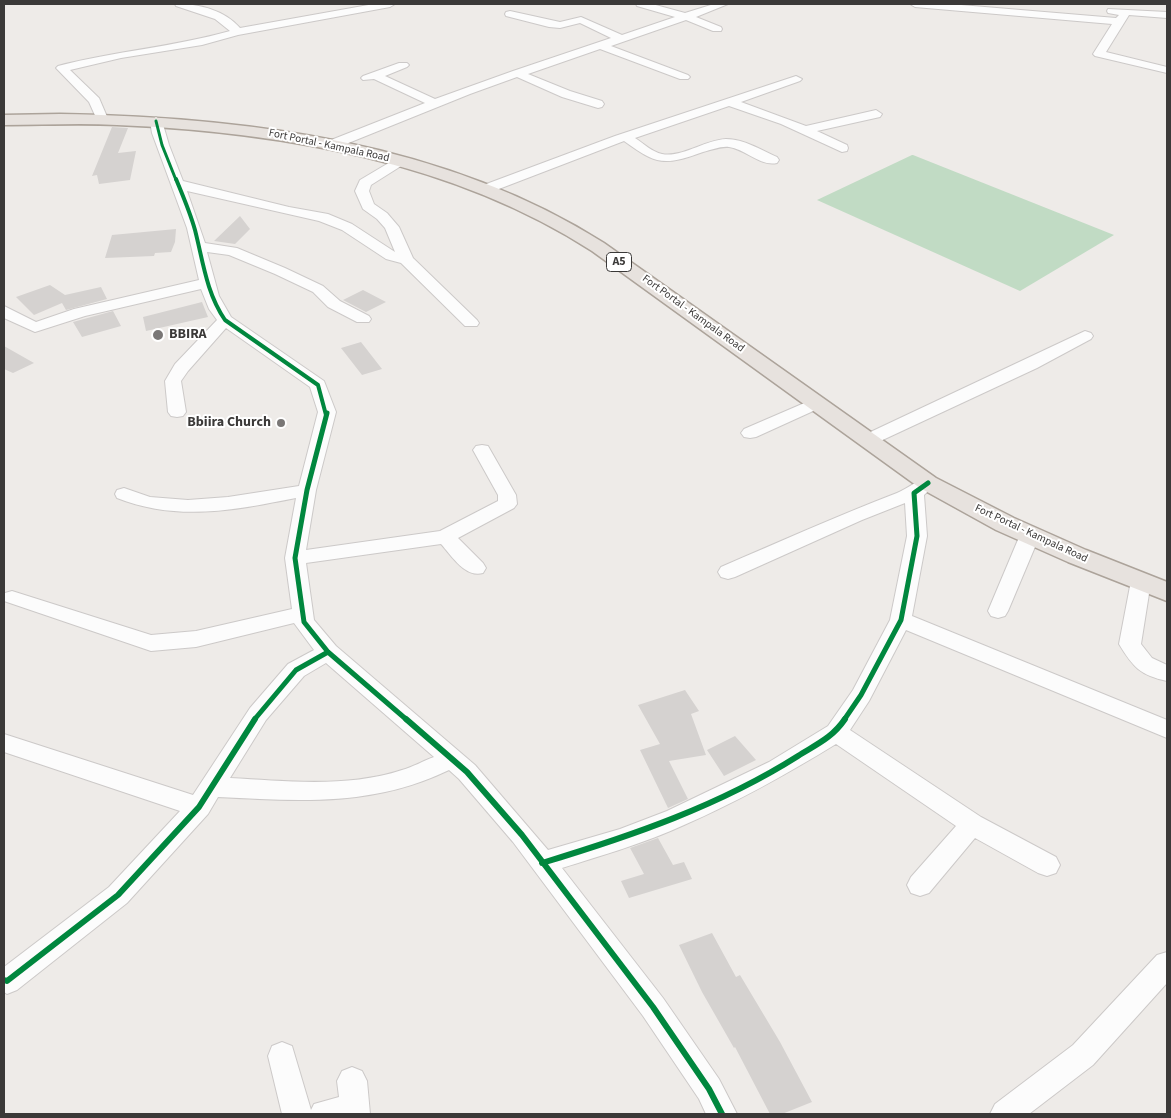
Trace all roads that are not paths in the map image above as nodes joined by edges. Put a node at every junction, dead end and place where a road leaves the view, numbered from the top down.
1 (180, 4) edge
2 (390, 4) edge
3 (641, 4) edge
4 (723, 4) edge
5 (915, 4) edge
6 (1078, 6) dead end
7 (345, 8) edge
8 (1127, 12) junction
9 (333, 14) junction
10 (510, 14) dead end
11 (1167, 15) edge
12 (687, 17) junction
13 (1119, 21) junction
14 (346, 25) dead end
15 (717, 29) dead end
16 (237, 32) junction
17 (622, 39) junction
18 (601, 46) junction
19 (403, 65) dead end
20 (1167, 70) edge
21 (517, 72) junction
22 (684, 76) dead end
23 (796, 80) dead end
24 (730, 102) junction
25 (436, 104) junction
26 (598, 104) dead end
27 (876, 114) dead end
28 (102, 119) junction
29 (4, 120) edge
30 (156, 120) junction
31 (807, 130) junction
32 (626, 136) junction
33 (331, 144) junction
34 (842, 148) dead end
35 (772, 160) dead end
36 (402, 161) junction
37 (177, 184) junction
38 (486, 189) junction
39 (199, 246) junction
40 (406, 260) junction
41 (207, 283) junction
42 (4, 311) edge
43 (363, 319) dead end
44 (225, 320) junction
45 (471, 323) dead end
46 (1084, 336) dead end
47 (816, 403) junction
48 (178, 412) dead end
49 (750, 433) dead end
50 (868, 440) junction
51 (482, 450) dead end
52 (921, 488) junction
53 (307, 490) junction
54 (124, 494) dead end
55 (1030, 535) junction
56 (445, 536) junction
57 (295, 558) junction
58 (476, 568) dead end
59 (728, 572) dead end
60 (1141, 582) junction
61 (1167, 592) edge
62 (12, 598) dead end
63 (998, 611) dead end
64 (302, 614) junction
65 (901, 620) junction
66 (328, 652) junction
67 (1167, 673) edge
68 (1167, 729) edge
69 (836, 732) junction
70 (4, 742) edge
71 (451, 759) junction
72 (205, 797) junction
73 (972, 824) junction
74 (542, 864) junction
75 (1047, 865) dead end
76 (920, 885) dead end
77 (1167, 964) edge
78 (4, 980) edge
79 (282, 1056) dead end
80 (352, 1081) dead end
81 (354, 1112) edge
82 (297, 1114) edge
83 (324, 1114) edge
84 (722, 1114) edge
85 (1005, 1114) edge

1 - 16 street
2 - 7 street
3 - 12 street
4 - 12 street
5 - 13 street
6 - 8 street
7 - 9 street
8 - 11 street
8 - 13 street
9 - 14 street
9 - 16 street
10 - 17 street
12 - 15 street
12 - 17 street
13 - 20 street
16 - 28 street
17 - 18 street
18 - 21 street
18 - 22 street
19 - 25 street
21 - 25 street
21 - 26 street
23 - 24 street
24 - 31 street
24 - 32 street
25 - 33 street
27 - 31 street
28 - 29 main road, Fort Portal - Kampala Road / A5
28 - 30 main road, Fort Portal - Kampala Road / A5
30 - 33 main road, Fort Portal - Kampala Road / A5
30 - 37 street
31 - 34 street
32 - 35 street
32 - 38 street
33 - 36 main road, Fort Portal - Kampala Road / A5
36 - 38 main road, Fort Portal - Kampala Road / A5
36 - 40 street
37 - 39 street
37 - 40 street
38 - 47 main road, Fort Portal - Kampala Road / A5
39 - 41 street
39 - 43 street
40 - 45 street
41 - 42 street
41 - 44 street
44 - 48 street
44 - 53 street
46 - 50 street
47 - 49 street
47 - 50 main road, Fort Portal - Kampala Road / A5
50 - 52 main road, Fort Portal - Kampala Road / A5
51 - 56 street
52 - 55 main road, Fort Portal - Kampala Road / A5
52 - 59 street
52 - 65 street
53 - 54 street
53 - 57 street
55 - 60 main road, Fort Portal - Kampala Road / A5
55 - 63 street
56 - 57 street
56 - 58 street
57 - 64 street
60 - 61 main road, Fort Portal - Kampala Road / A5
60 - 67 street
62 - 64 street
64 - 66 street
65 - 68 street
65 - 69 street
66 - 71 street
66 - 72 street
69 - 73 street
69 - 74 street
70 - 72 street
71 - 72 street
71 - 74 street
72 - 78 street
73 - 75 street
73 - 76 street
74 - 84 street
77 - 85 street
79 - 82 street
80 - 81 street
81 - 83 street

